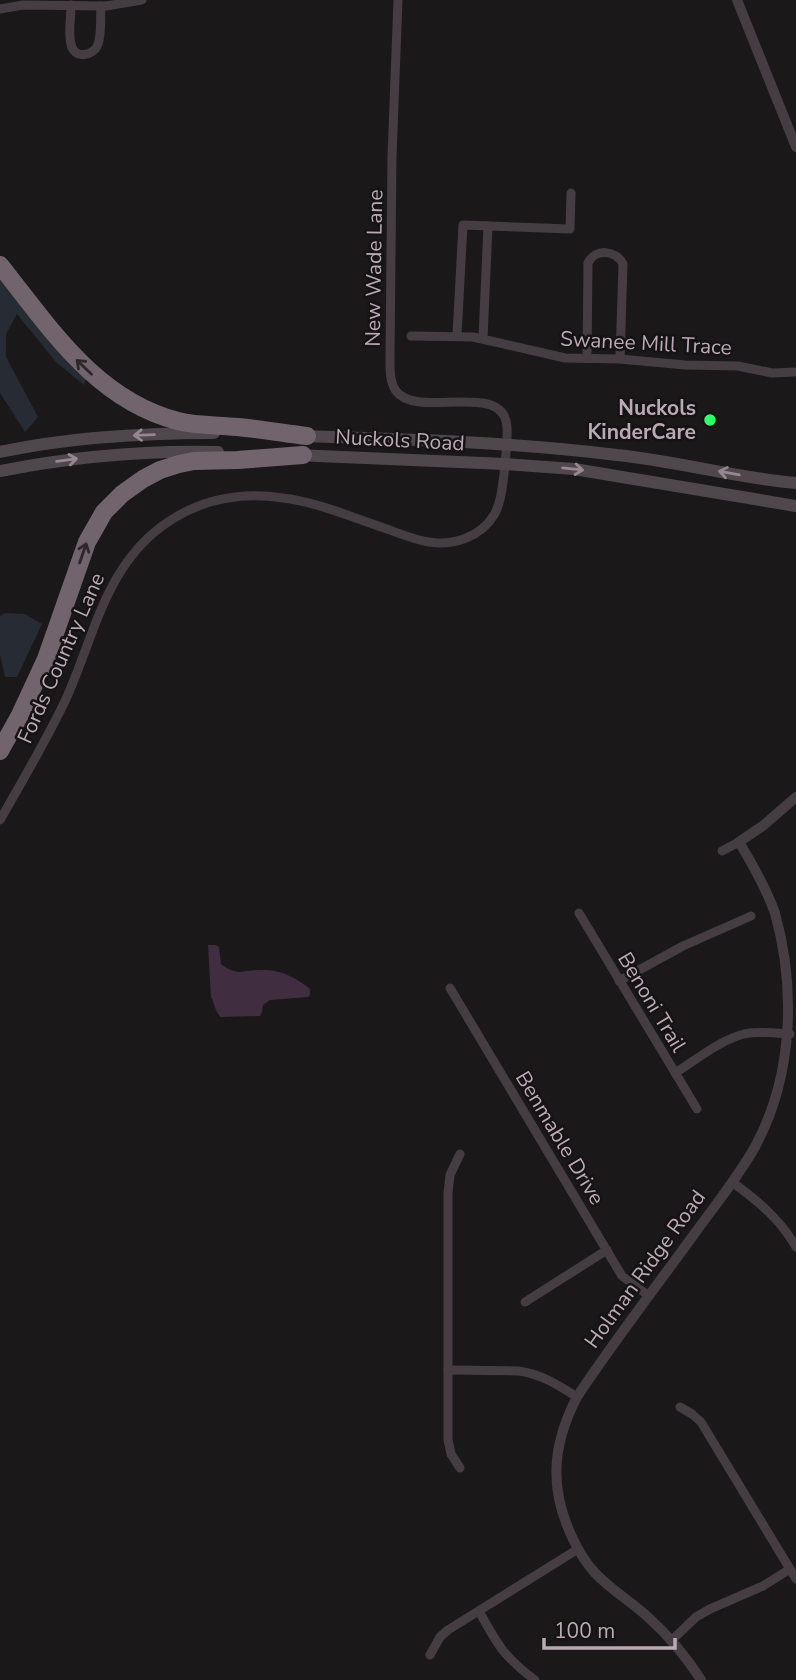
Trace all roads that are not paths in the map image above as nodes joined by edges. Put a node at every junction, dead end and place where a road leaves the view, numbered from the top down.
1 (142, 0) edge
2 (398, 0) edge
3 (737, 0) edge
4 (71, 5) junction
5 (101, 6) junction
6 (0, 9) edge
7 (796, 147) edge
8 (571, 193) dead end
9 (488, 226) junction
10 (0, 265) edge
11 (457, 335) junction
12 (411, 336) dead end
13 (483, 338) junction
14 (587, 358) junction
15 (620, 359) junction
16 (796, 372) edge
17 (307, 436) junction
18 (506, 445) junction
19 (0, 452) edge
20 (303, 455) junction
21 (505, 464) junction
22 (0, 471) edge
23 (796, 483) edge
24 (796, 506) edge
25 (0, 751) edge
26 (796, 797) edge
27 (0, 820) edge
28 (739, 842) junction
29 (722, 851) dead end
30 (579, 912) dead end
31 (751, 916) dead end
32 (619, 981) junction
33 (450, 988) dead end
34 (790, 1034) junction
35 (675, 1073) junction
36 (697, 1109) dead end
37 (460, 1154) dead end
38 (732, 1182) junction
39 (796, 1247) edge
40 (607, 1250) junction
41 (649, 1296) junction
42 (525, 1302) dead end
43 (448, 1370) junction
44 (577, 1397) junction
45 (680, 1407) dead end
46 (460, 1468) dead end
47 (578, 1549) junction
48 (790, 1569) junction
49 (796, 1578) edge
50 (479, 1611) junction
51 (671, 1641) junction
52 (430, 1655) dead end
53 (535, 1680) edge
54 (701, 1680) edge

1 - 5 street
2 - 18 street, New Wade Lane
3 - 7 street
4 - 5 street
4 - 5 street
4 - 6 street
8 - 9 street
9 - 11 street
9 - 13 street
17 -> 10 highway
11 - 12 street, Swanee Mill Trace
11 - 13 street, Swanee Mill Trace
13 - 14 street, Swanee Mill Trace
14 - 15 street, Swanee Mill Trace
14 - 15 street
15 - 16 street, Swanee Mill Trace
17 - 18 main road, Nuckols Road
17 -> 19 main road, Nuckols Road
18 - 21 street, Fords Country Lane
23 -> 18 main road, Nuckols Road
20 - 21 main road, Nuckols Road
22 -> 20 main road, Nuckols Road
25 -> 20 highway
21 -> 24 main road, Nuckols Road
21 - 27 street, Fords Country Lane
26 - 28 street
28 - 29 street
28 - 34 street, Holman Ridge Road
30 - 32 street, Benoni Trail
31 - 32 street
32 - 35 street, Benoni Trail
33 - 40 street, Benmable Drive
34 - 35 street
34 - 38 street, Holman Ridge Road
35 - 36 street, Benoni Trail
37 - 43 street
38 - 39 street
38 - 41 street, Holman Ridge Road
40 - 41 street, Benmable Drive
40 - 42 street
41 - 44 street, Holman Ridge Road
43 - 44 street
43 - 46 street
44 - 47 street, Holman Ridge Road
45 - 48 street
47 - 50 street
47 - 51 street, Holman Ridge Road
48 - 49 street
48 - 51 street
50 - 52 street
50 - 53 street
51 - 54 street, Holman Ridge Road

